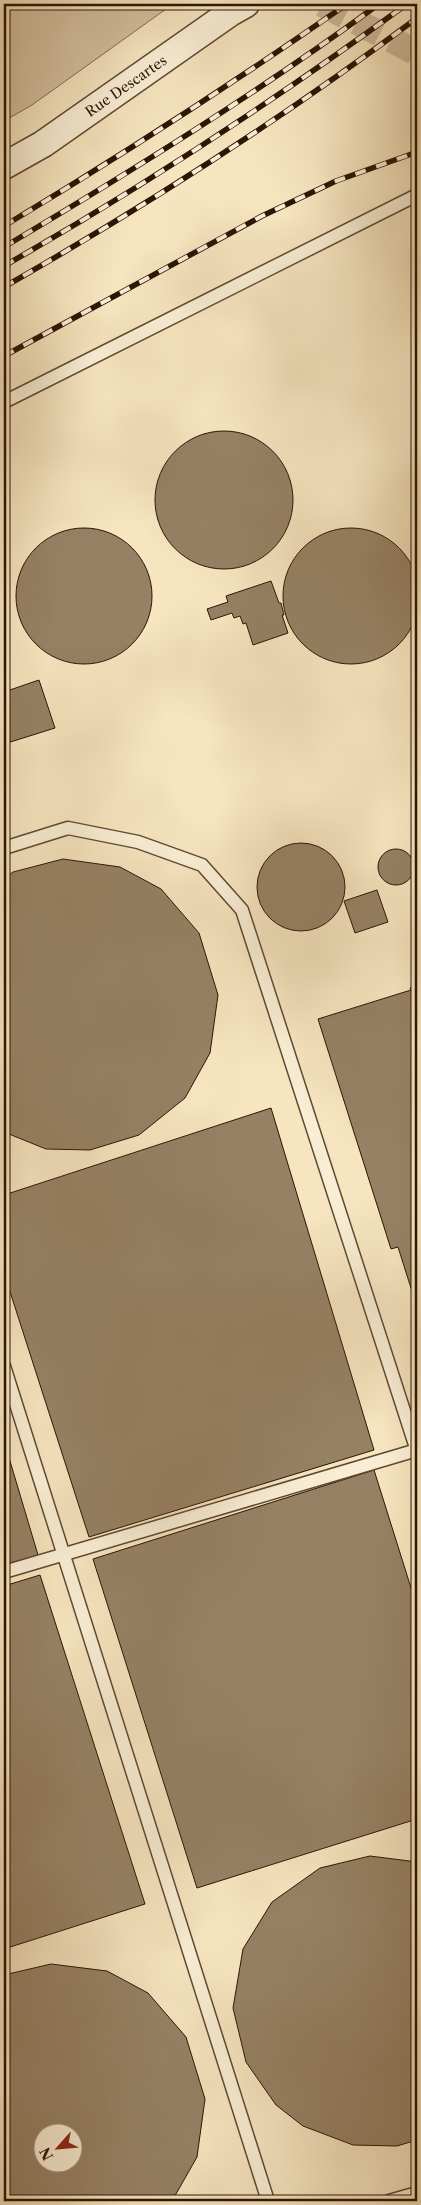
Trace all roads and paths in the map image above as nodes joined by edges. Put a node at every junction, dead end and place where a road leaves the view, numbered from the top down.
1 (246, 4) edge
2 (4, 166) edge
3 (417, 195) edge
4 (4, 402) edge
5 (4, 848) edge
6 (4, 1366) edge
7 (417, 1451) edge
8 (63, 1555) junction
9 (4, 1572) edge
10 (417, 2193) edge
11 (268, 2201) edge
12 (389, 2201) edge

1 - 2 street, Rue Descartes
3 - 4 lane
5 - 7 lane
6 - 8 lane
7 - 8 lane
8 - 9 lane
8 - 11 lane
10 - 12 lane

